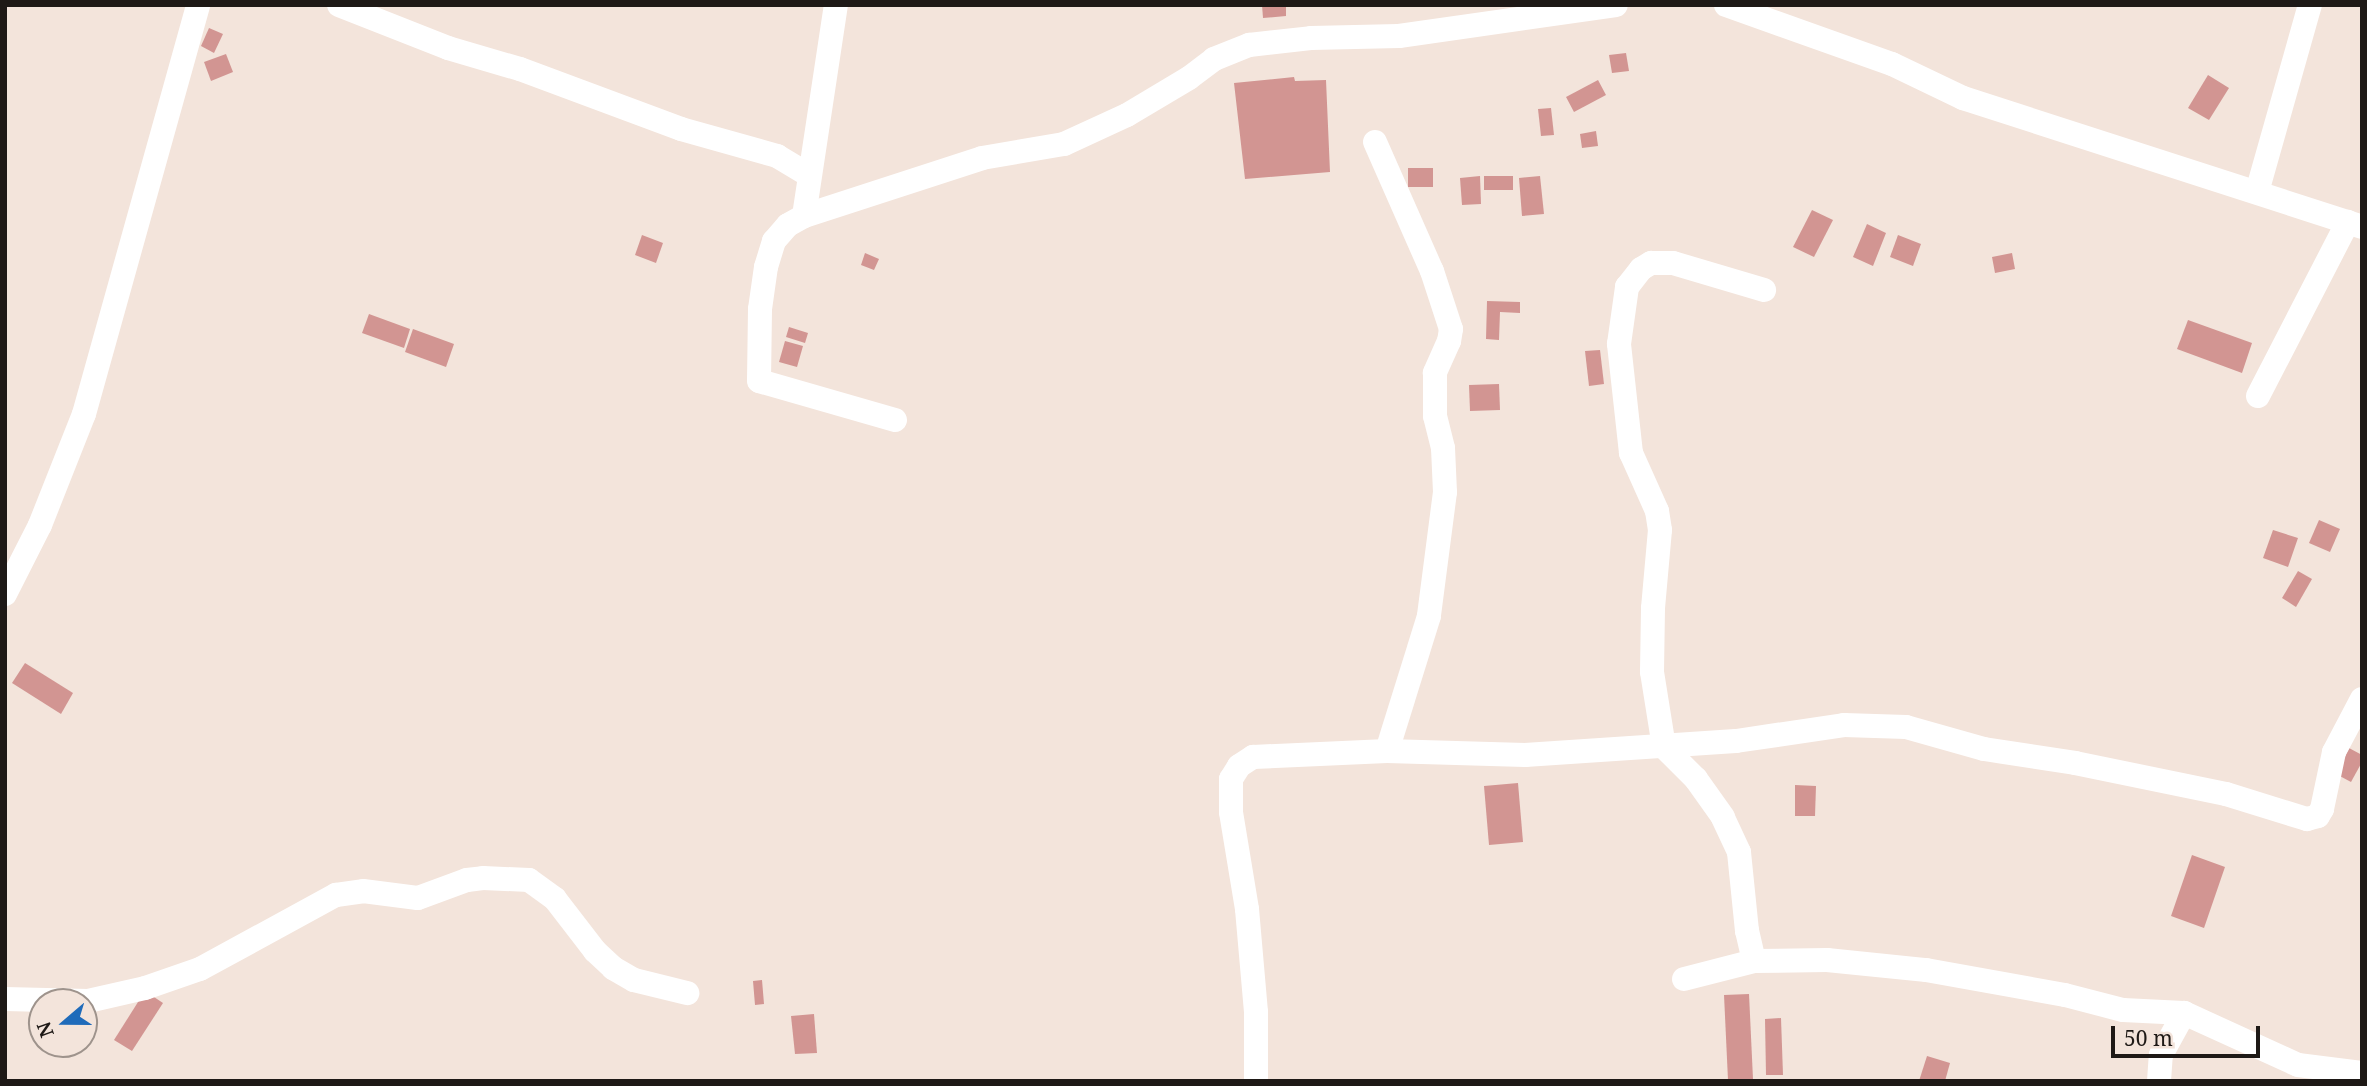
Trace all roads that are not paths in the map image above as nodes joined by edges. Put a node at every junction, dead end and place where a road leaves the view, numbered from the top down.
1 (198, 5) edge
2 (340, 5) edge
3 (836, 5) edge
4 (1726, 5) edge
5 (2310, 5) edge
6 (1602, 6) edge
7 (1749, 10) edge
8 (1375, 142) dead end
9 (809, 175) junction
10 (2258, 192) junction
11 (804, 216) junction
12 (2355, 225) edge
13 (1765, 290) dead end
14 (2258, 396) dead end
15 (895, 420) dead end
16 (5, 594) edge
17 (2362, 699) edge
18 (1664, 747) junction
19 (1387, 751) junction
20 (1754, 961) junction
21 (1684, 979) dead end
22 (687, 992) dead end
23 (5, 999) edge
24 (2184, 1013) junction
25 (2362, 1073) edge
26 (1256, 1081) edge
27 (2159, 1081) edge

1 - 16 street
2 - 9 street
3 - 9 street
4 - 7 street
5 - 10 street
6 - 11 street
7 - 10 street
8 - 19 street
9 - 11 street
10 - 12 street
11 - 15 street
12 - 14 street
13 - 18 street
17 - 18 street
18 - 19 street
18 - 20 street
19 - 26 street
20 - 21 street
20 - 24 street
22 - 23 street
24 - 25 street
24 - 27 street

